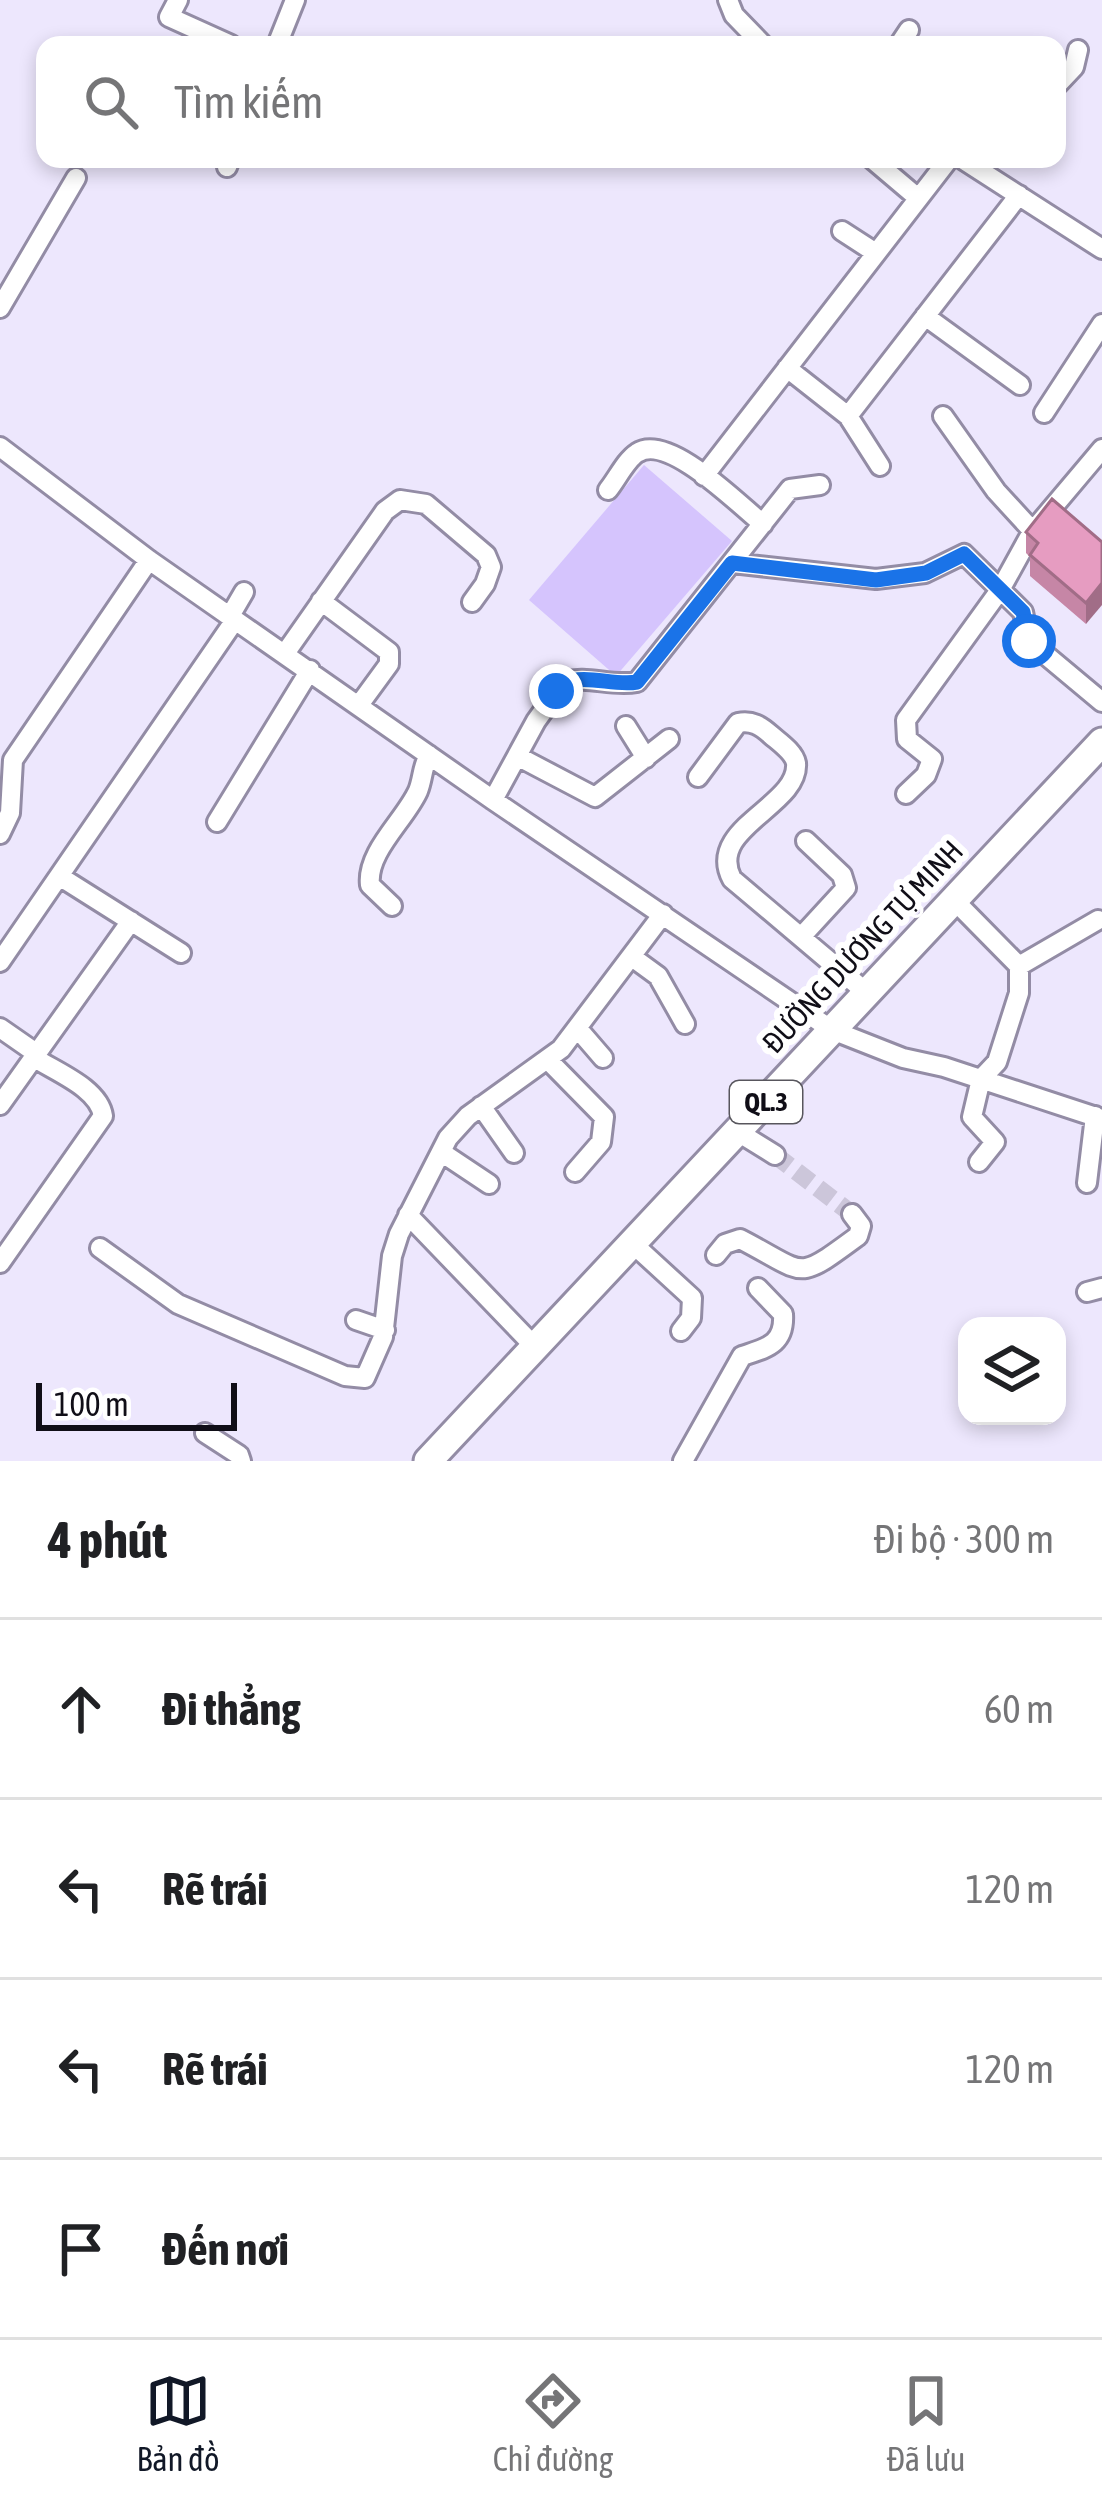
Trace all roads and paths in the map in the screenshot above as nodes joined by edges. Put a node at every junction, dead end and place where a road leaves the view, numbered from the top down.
1 (178, 0) edge
2 (295, 0) edge
3 (728, 0) edge
4 (212, 36) edge
5 (281, 36) edge
6 (754, 36) edge
7 (1078, 50) dead end
8 (1066, 75) edge
9 (883, 168) edge
10 (943, 168) edge
11 (976, 168) edge
12 (76, 178) dead end
13 (1019, 195) junction
14 (918, 198) junction
15 (842, 231) dead end
16 (1102, 249) edge
17 (876, 253) junction
18 (0, 308) edge
19 (925, 316) junction
20 (1102, 324) edge
21 (788, 368) junction
22 (1020, 385) dead end
23 (1043, 413) dead end
24 (848, 416) junction
25 (943, 416) dead end
26 (0, 447) edge
27 (1102, 448) edge
28 (880, 466) dead end
29 (704, 476) junction
30 (820, 485) dead end
31 (608, 490) dead end
32 (763, 524) junction
33 (1033, 532) junction
34 (1050, 546) edge
35 (149, 560) junction
36 (732, 563) junction
37 (1000, 590) junction
38 (244, 592) dead end
39 (321, 601) junction
40 (472, 602) dead end
41 (233, 618) junction
42 (286, 652) junction
43 (310, 670) junction
44 (1102, 702) edge
45 (359, 705) junction
46 (626, 726) dead end
47 (669, 739) dead end
48 (1102, 742) edge
49 (429, 755) junction
50 (517, 756) junction
51 (646, 758) junction
52 (698, 777) dead end
53 (5, 780) edge
54 (906, 794) dead end
55 (493, 800) junction
56 (217, 822) dead end
57 (0, 834) edge
58 (806, 841) dead end
59 (59, 877) junction
60 (952, 898) junction
61 (392, 906) dead end
62 (663, 914) junction
63 (1098, 920) dead end
64 (131, 921) junction
65 (801, 937) junction
66 (181, 953) dead end
67 (632, 957) junction
68 (0, 962) edge
69 (1019, 966) junction
70 (867, 993) junction
71 (685, 1024) dead end
72 (0, 1028) edge
73 (578, 1030) junction
74 (832, 1030) junction
75 (35, 1055) junction
76 (603, 1058) dead end
77 (548, 1060) junction
78 (981, 1079) junction
79 (0, 1105) edge
80 (482, 1106) junction
81 (1098, 1118) edge
82 (738, 1132) junction
83 (441, 1152) junction
84 (514, 1153) dead end
85 (775, 1155) tunnel mouth
86 (979, 1162) dead end
87 (574, 1172) dead end
88 (1087, 1183) dead end
89 (489, 1184) dead end
90 (852, 1214) dead end
91 (408, 1215) junction
92 (632, 1243) junction
93 (100, 1248) dead end
94 (716, 1255) dead end
95 (0, 1263) edge
96 (758, 1288) dead end
97 (356, 1320) dead end
98 (385, 1330) junction
99 (681, 1331) dead end
100 (536, 1347) junction
101 (205, 1433) dead end
102 (242, 1461) edge
103 (428, 1461) edge
104 (683, 1461) edge

1 - 4 street
2 - 5 street
3 - 6 street
7 - 8 street
9 - 14 street
10 - 14 street
11 - 13 street
12 - 18 street
13 - 16 street
13 - 19 street
14 - 17 street
15 - 17 street
17 - 21 street
19 - 22 street
19 - 24 street
20 - 23 street
21 - 24 street
21 - 29 street
24 - 28 street
25 - 33 street
26 - 35 street
27 - 33 street
29 - 31 street
29 - 32 street
30 - 32 street
32 - 36 street
33 - 34 street
33 - 37 street
35 - 41 street
35 - 53 street
36 - 37 street
36 - 50 street
37 - 44 street
37 - 54 street
38 - 41 street
39 - 40 street
39 - 42 street
39 - 45 street
41 - 42 street
41 - 59 street
42 - 43 street
43 - 45 street
43 - 56 street
45 - 49 street
46 - 51 street
47 - 51 street
48 - 60 highway, ĐƯỜNG DƯƠNG TỰ MINH / QL.3
49 - 55 street
49 - 61 street
50 - 51 street
50 - 55 street
52 - 65 street
53 - 57 street
55 - 62 street
58 - 65 street
59 - 64 street
59 - 68 street
60 - 69 street
60 - 70 highway, ĐƯỜNG DƯƠNG TỰ MINH / QL.3
62 - 67 street
62 - 74 street
63 - 69 street
64 - 66 street
64 - 75 street
65 - 70 street
67 - 71 street
67 - 73 street
69 - 78 street
70 - 74 highway, ĐƯỜNG DƯƠNG TỰ MINH / QL.3
72 - 75 street
73 - 76 street
73 - 77 street
74 - 78 street
74 - 82 highway, ĐƯỜNG DƯƠNG TỰ MINH / QL.3
75 - 79 street
75 - 95 street
77 - 80 street
77 - 87 street
78 - 81 street
78 - 86 street
80 - 83 street
80 - 84 street
81 - 88 street
82 - 85 street
82 - 92 highway, ĐƯỜNG DƯƠNG TỰ MINH / QL.3
83 - 89 street
83 - 91 street
90 - 94 street
91 - 98 street
91 - 100 street
92 - 99 street
92 - 100 highway, ĐƯỜNG DƯƠNG TỰ MINH / QL.3
93 - 98 street
96 - 104 street
97 - 98 street
100 - 103 highway, ĐƯỜNG DƯƠNG TỰ MINH / QL.3
101 - 102 street

